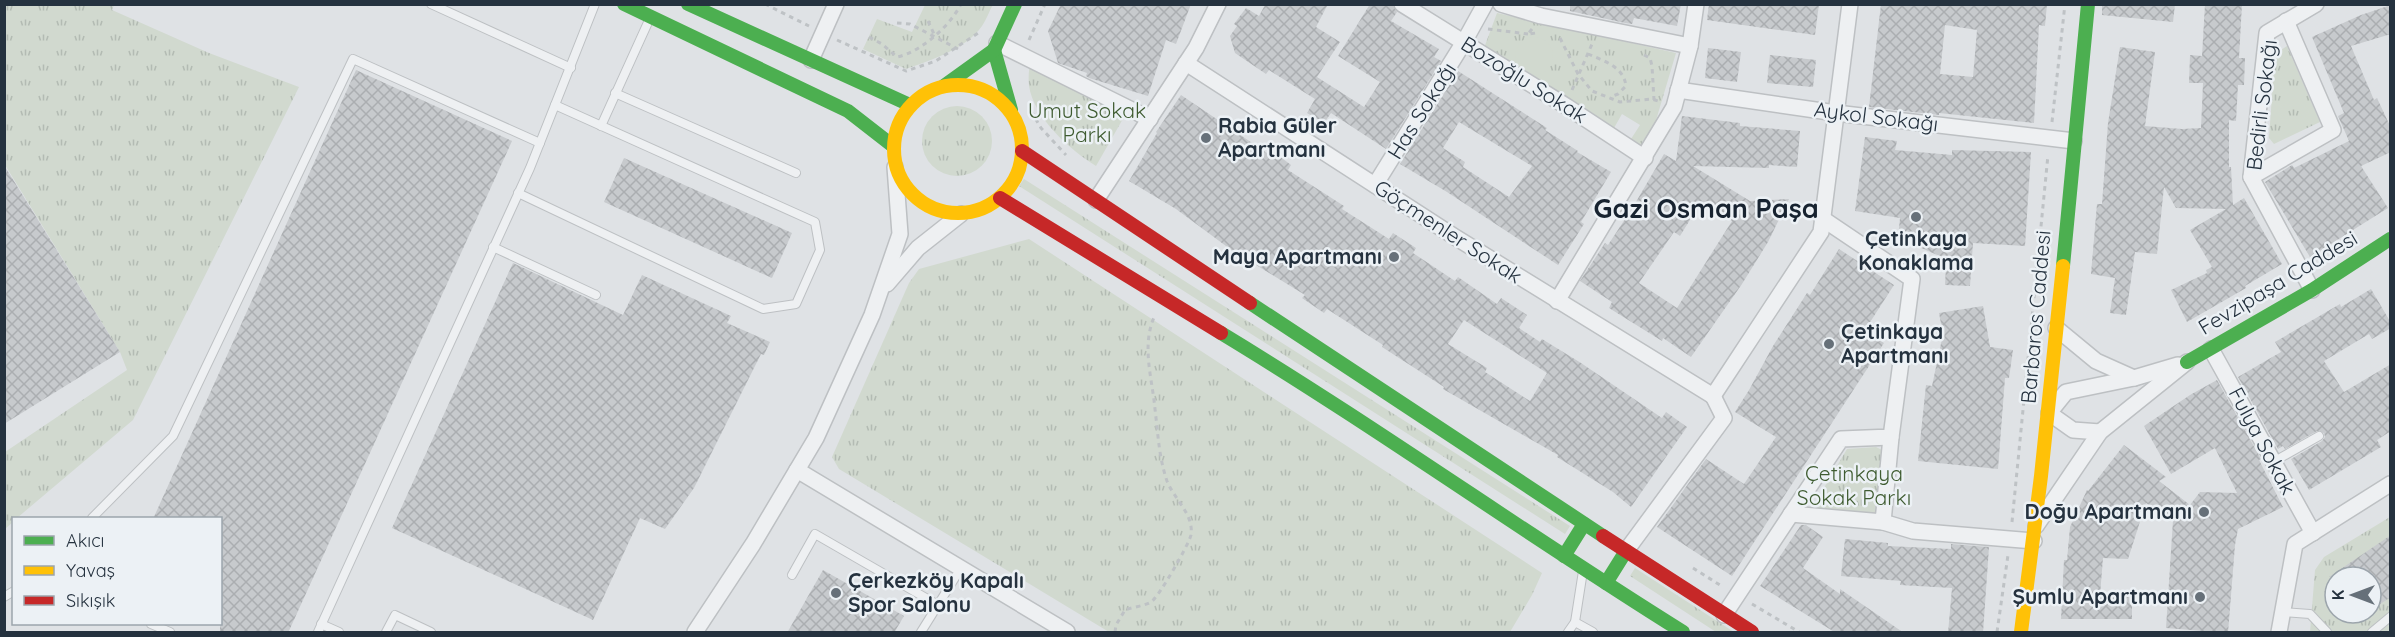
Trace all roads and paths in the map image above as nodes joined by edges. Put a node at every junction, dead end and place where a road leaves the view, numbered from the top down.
1 (431, 4) edge
2 (595, 4) edge
3 (624, 4) edge
4 (688, 4) edge
5 (765, 4) edge
6 (836, 4) edge
7 (961, 4) edge
8 (1015, 4) edge
9 (1045, 4) edge
10 (1218, 4) edge
11 (1402, 4) edge
12 (1485, 4) edge
13 (1501, 4) edge
14 (1696, 4) edge
15 (1850, 4) edge
16 (2065, 4) edge
17 (2088, 4) edge
18 (2316, 4) edge
19 (651, 16) junction
20 (1541, 16) junction
21 (928, 21) dead end
22 (2286, 21) junction
23 (897, 23) dead end
24 (1473, 27) junction
25 (1600, 27) junction
26 (983, 28) dead end
27 (1545, 32) dead end
28 (823, 33) junction
29 (1528, 34) junction
30 (1553, 35) dead end
31 (935, 36) junction
32 (869, 37) dead end
33 (1464, 42) junction
34 (996, 46) junction
35 (1690, 46) junction
36 (958, 49) junction
37 (1640, 52) dead end
38 (1023, 54) junction
39 (1588, 54) junction
40 (811, 60) junction
41 (1186, 63) junction
42 (571, 68) junction
43 (1578, 74) junction
44 (944, 86) junction
45 (1678, 90) junction
46 (615, 93) junction
47 (1609, 98) junction
48 (1654, 100) junction
49 (1025, 102) dead end
50 (555, 105) junction
51 (910, 105) junction
52 (1566, 106) junction
53 (1674, 107) junction
54 (1836, 113) junction
55 (1012, 114) junction
56 (1150, 119) junction
57 (601, 126) junction
58 (2050, 138) junction
59 (2074, 141) junction
60 (540, 143) junction
61 (893, 146) junction
62 (1022, 151) junction
63 (1067, 156) dead end
64 (1645, 158) junction
65 (895, 167) junction
66 (796, 173) dead end
67 (2251, 177) junction
68 (1375, 185) junction
69 (518, 193) junction
70 (1000, 198) junction
71 (1096, 200) junction
72 (961, 214) junction
73 (1823, 219) junction
74 (2391, 239) edge
75 (493, 248) junction
76 (2312, 290) junction
77 (881, 291) junction
78 (596, 295) dead end
79 (1557, 301) junction
80 (1156, 313) dead end
81 (2056, 328) junction
82 (2211, 349) junction
83 (2187, 362) junction
84 (2134, 378) junction
85 (1713, 396) junction
86 (2049, 413) junction
87 (2100, 432) junction
88 (2319, 436) dead end
89 (1891, 437) junction
90 (2273, 462) junction
91 (797, 470) junction
92 (2391, 484) edge
93 (1791, 514) junction
94 (95, 517) edge
95 (1883, 522) junction
96 (1584, 524) junction
97 (2036, 526) junction
98 (2313, 533) junction
99 (2010, 539) junction
100 (2034, 541) junction
101 (1626, 551) junction
102 (1564, 556) junction
103 (1687, 565) dead end
104 (961, 568) junction
105 (1583, 570) junction
106 (792, 575) dead end
107 (1606, 583) junction
108 (1737, 595) junction
109 (938, 605) junction
110 (2283, 612) junction
111 (1724, 615) junction
112 (2391, 617) edge
113 (1575, 622) junction
114 (321, 624) junction
115 (153, 625) edge
116 (170, 633) edge
117 (318, 633) edge
118 (339, 633) edge
119 (386, 633) edge
120 (431, 633) edge
121 (695, 633) edge
122 (921, 633) edge
123 (1067, 633) edge
124 (1115, 633) edge
125 (1568, 633) edge
126 (1593, 633) edge
127 (1683, 633) edge
128 (1752, 633) edge
129 (1799, 633) edge
130 (1997, 633) edge
131 (2021, 633) edge
132 (2279, 633) edge
133 (2328, 633) edge
134 (2372, 633) edge

1 - 42 lane
2 - 42 lane
3 - 19 main road
4 - 40 main road
5 - 28 path
6 - 28 street
7 - 31 path
8 - 34 main road
9 - 38 path
10 - 41 street
11 - 33 street, Bozoğlu Sokak
12 - 24 street, Has Sokağı
13 - 20 street
14 - 35 street
15 - 54 street
16 - 58 path
17 - 59 main road, Barbaros Caddesi
18 - 22 street, Bedirli Sokağı
19 - 46 lane
19 - 61 main road
20 - 25 street
20 - 29 path
21 - 31 path
22 - 67 street, Bedirli Sokağı
22 - 67 street
23 - 31 path
24 - 29 path
24 - 33 street, Has Sokağı
25 - 35 street
25 - 39 path
26 - 36 path
27 - 29 path
28 - 36 path
28 - 40 street
30 - 43 path
31 - 32 path
31 - 36 path
33 - 52 street, Bozoğlu Sokak
33 - 68 street, Has Sokağı
34 - 38 street
34 - 44 main road
34 - 55 main road
35 - 45 street
37 - 48 path
38 - 56 street
39 - 43 path
39 - 47 path
40 - 51 main road
41 - 56 street
41 - 68 street, Göçmenler Sokak
42 - 50 lane
43 - 47 path
43 - 52 path
44 - 51 main road
44 - 55 main road
45 - 53 street
45 - 54 street, Aykol Sokağı
46 - 57 lane
46 - 66 lane
47 - 48 path
48 - 53 path
49 - 63 path
50 - 57 lane
50 - 60 lane
51 - 61 main road
52 - 64 street, Bozoğlu Sokak
53 - 64 street
54 - 58 street, Aykol Sokağı
54 - 73 street
55 - 62 main road
56 - 71 street
57 - 69 lane
58 - 59 street, Aykol Sokağı
58 - 99 path
59 - 81 main road, Barbaros Caddesi
60 - 69 lane
60 - 94 lane
61 - 65 main road
62 - 70 main road
62 - 71 main road
64 - 79 street
65 - 72 main road
65 - 77 street
67 - 76 street, Bedirli Sokağı
68 - 79 street, Göçmenler Sokak
69 - 75 lane
70 - 72 main road
70 - 102 main road
71 - 96 main road
72 - 77 street
73 - 85 street
73 - 89 street
74 - 76 main road, Fevzipaşa Caddesi
75 - 78 lane
75 - 114 lane
76 - 82 main road, Fevzipaşa Caddesi
77 - 91 street
79 - 85 street, Göçmenler Sokak
80 - 124 path
81 - 84 street
81 - 86 main road, Barbaros Caddesi
82 - 83 main road, Fevzipaşa Caddesi
82 - 90 street, Fulya Sokak
83 - 84 street
83 - 87 street
84 - 86 street
85 - 101 street
86 - 87 street
86 - 97 main road, Barbaros Caddesi
87 - 97 street
88 - 90 lane
89 - 93 street
89 - 95 street
90 - 98 street, Fulya Sokak
91 - 104 street
91 - 121 street
92 - 98 street
93 - 95 street
93 - 108 street
95 - 99 street
96 - 101 main road
96 - 102 main road
97 - 100 main road, Barbaros Caddesi
98 - 110 street
99 - 100 street
99 - 130 path
100 - 131 main road, Barbaros Caddesi
101 - 107 main road
101 - 111 main road
102 - 105 main road
103 - 108 path
104 - 109 lane
104 - 123 street
105 - 107 main road
105 - 113 lane
106 - 109 lane
107 - 127 main road
108 - 111 street
108 - 129 path
109 - 122 lane
110 - 132 street
110 - 133 lane
111 - 128 main road
112 - 134 lane
113 - 125 lane
113 - 126 lane
114 - 117 lane
114 - 118 lane
115 - 116 lane
119 - 120 lane

